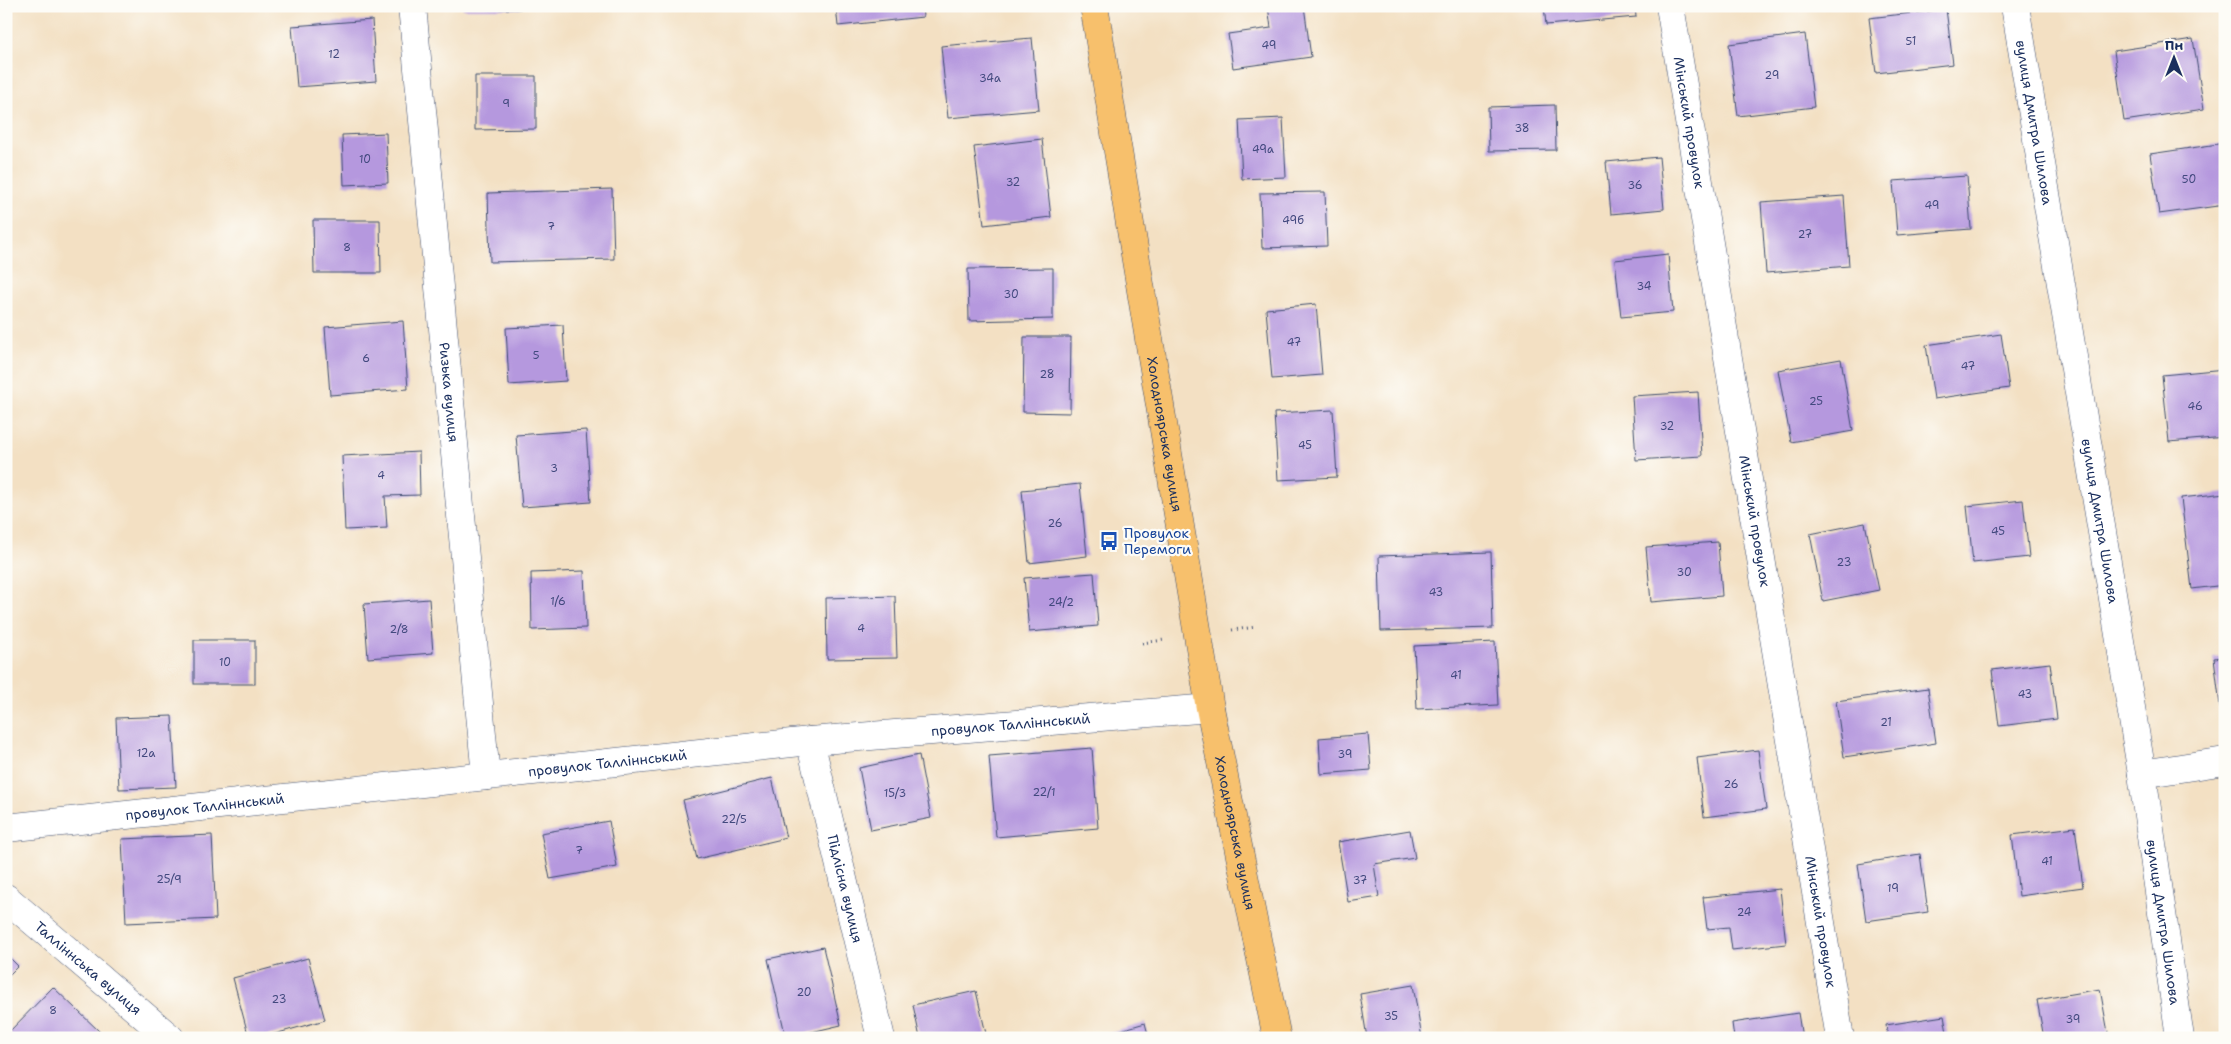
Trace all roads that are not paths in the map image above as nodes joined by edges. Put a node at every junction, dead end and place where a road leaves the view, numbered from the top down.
1 (412, 6) edge
2 (1094, 6) edge
3 (1670, 6) edge
4 (2015, 6) edge
5 (1210, 708) junction
6 (810, 742) junction
7 (2225, 762) edge
8 (2142, 774) junction
9 (486, 776) junction
10 (6, 828) edge
11 (6, 898) edge
12 (170, 1038) edge
13 (881, 1038) edge
14 (1277, 1038) edge
15 (1840, 1038) edge
16 (2180, 1038) edge

1 - 9 street, Ризька вулиця
2 - 5 main road, Холодноярська вулиця
3 - 15 street, Мінський провулок
4 - 8 street, вулиця Дмитра Шилова
5 - 6 street, провулок Талліннський
5 - 14 main road, Холодноярська вулиця
6 - 9 street, провулок Талліннський
6 - 13 street, Підлісна вулиця
7 - 8 street
8 - 16 street, вулиця Дмитра Шилова
9 - 10 street, провулок Талліннський
11 - 12 street, Талліннська вулиця

